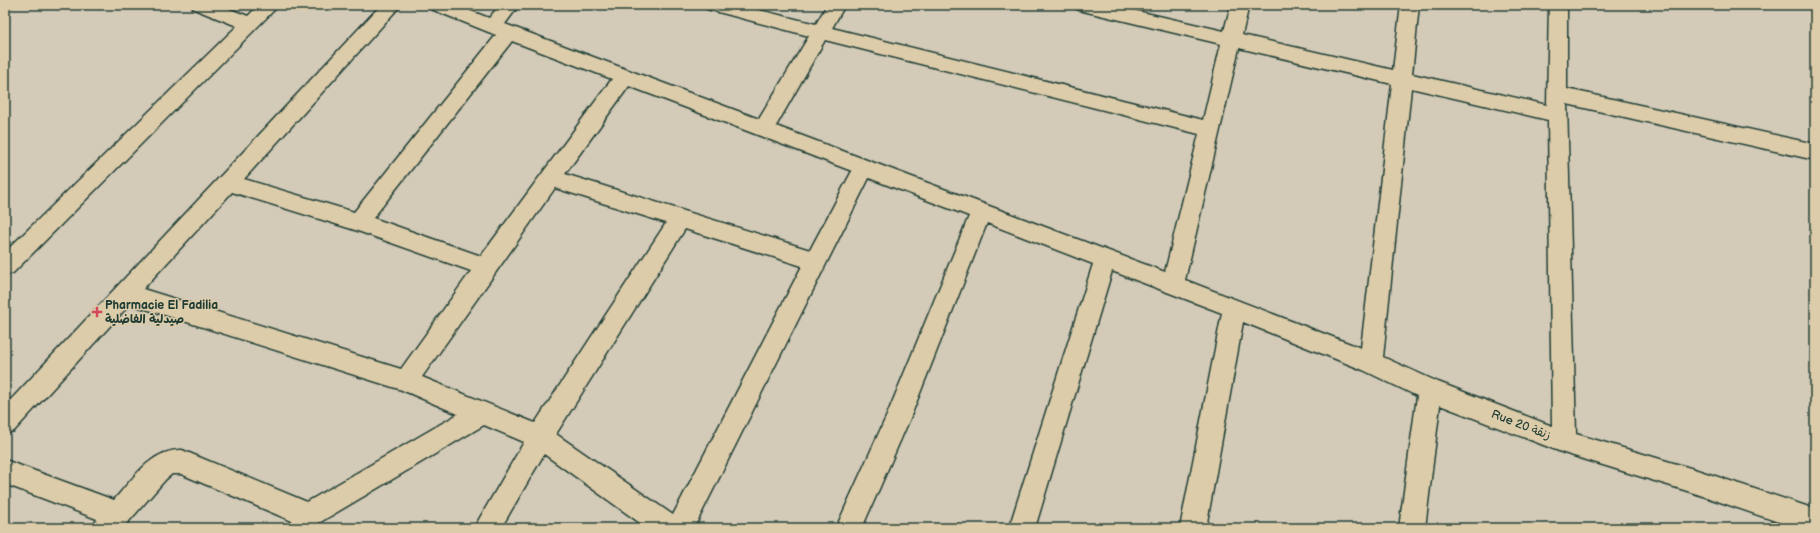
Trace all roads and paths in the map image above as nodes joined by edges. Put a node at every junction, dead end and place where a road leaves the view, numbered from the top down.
1 (200, 5) edge
2 (270, 5) edge
3 (392, 5) edge
4 (437, 5) edge
5 (510, 5) edge
6 (713, 5) edge
7 (836, 5) edge
8 (1083, 5) edge
9 (1240, 5) edge
10 (1410, 5) edge
11 (1558, 5) edge
12 (251, 24) junction
13 (500, 30) junction
14 (821, 31) junction
15 (1232, 40) junction
16 (625, 76) junction
17 (1402, 79) junction
18 (1558, 104) junction
19 (764, 129) junction
20 (1210, 130) junction
21 (1815, 152) edge
22 (864, 167) junction
23 (550, 178) junction
24 (228, 182) junction
25 (981, 212) junction
26 (680, 219) junction
27 (358, 222) junction
28 (1105, 259) junction
29 (815, 261) junction
30 (5, 266) edge
31 (486, 267) junction
32 (1173, 285) junction
33 (125, 293) junction
34 (1234, 308) junction
35 (1371, 364) junction
36 (406, 381) junction
37 (1430, 390) junction
38 (482, 413) junction
39 (5, 423) edge
40 (540, 437) junction
41 (1564, 442) junction
42 (5, 472) edge
43 (111, 521) edge
44 (305, 522) edge
45 (1815, 522) edge
46 (487, 528) edge
47 (669, 528) edge
48 (680, 528) edge
49 (850, 528) edge
50 (1022, 528) edge
51 (1193, 528) edge
52 (1412, 528) edge

1 - 12 street
2 - 12 street
3 - 24 street
4 - 13 street, Rue 20 زنقة
5 - 13 street
6 - 14 street
7 - 14 street
8 - 15 street
9 - 15 street
10 - 17 street
11 - 18 street
12 - 30 street
13 - 16 street, Rue 20 زنقة
13 - 27 street
14 - 19 street
14 - 20 street
15 - 17 street
15 - 20 street
16 - 19 street, Rue 20 زنقة
16 - 23 street
17 - 18 street
17 - 35 street
18 - 21 street
18 - 41 street
19 - 22 street, Rue 20 زنقة
20 - 32 street
22 - 25 street, Rue 20 زنقة
22 - 29 street
23 - 26 street
23 - 31 street
24 - 27 street
24 - 33 street
25 - 28 street, Rue 20 زنقة
25 - 49 street
26 - 29 street
26 - 40 street
27 - 31 street
28 - 32 street, Rue 20 زنقة
28 - 50 street
29 - 48 street
31 - 36 street
32 - 34 street, Rue 20 زنقة
33 - 36 street
33 - 39 street
34 - 35 street, Rue 20 زنقة
34 - 51 street
35 - 37 street, Rue 20 زنقة
36 - 38 street
37 - 41 street, Rue 20 زنقة
37 - 52 street
38 - 40 street
38 - 44 street
40 - 46 street
40 - 47 street
41 - 45 street, Rue 20 زنقة
42 - 43 street
43 - 44 street

